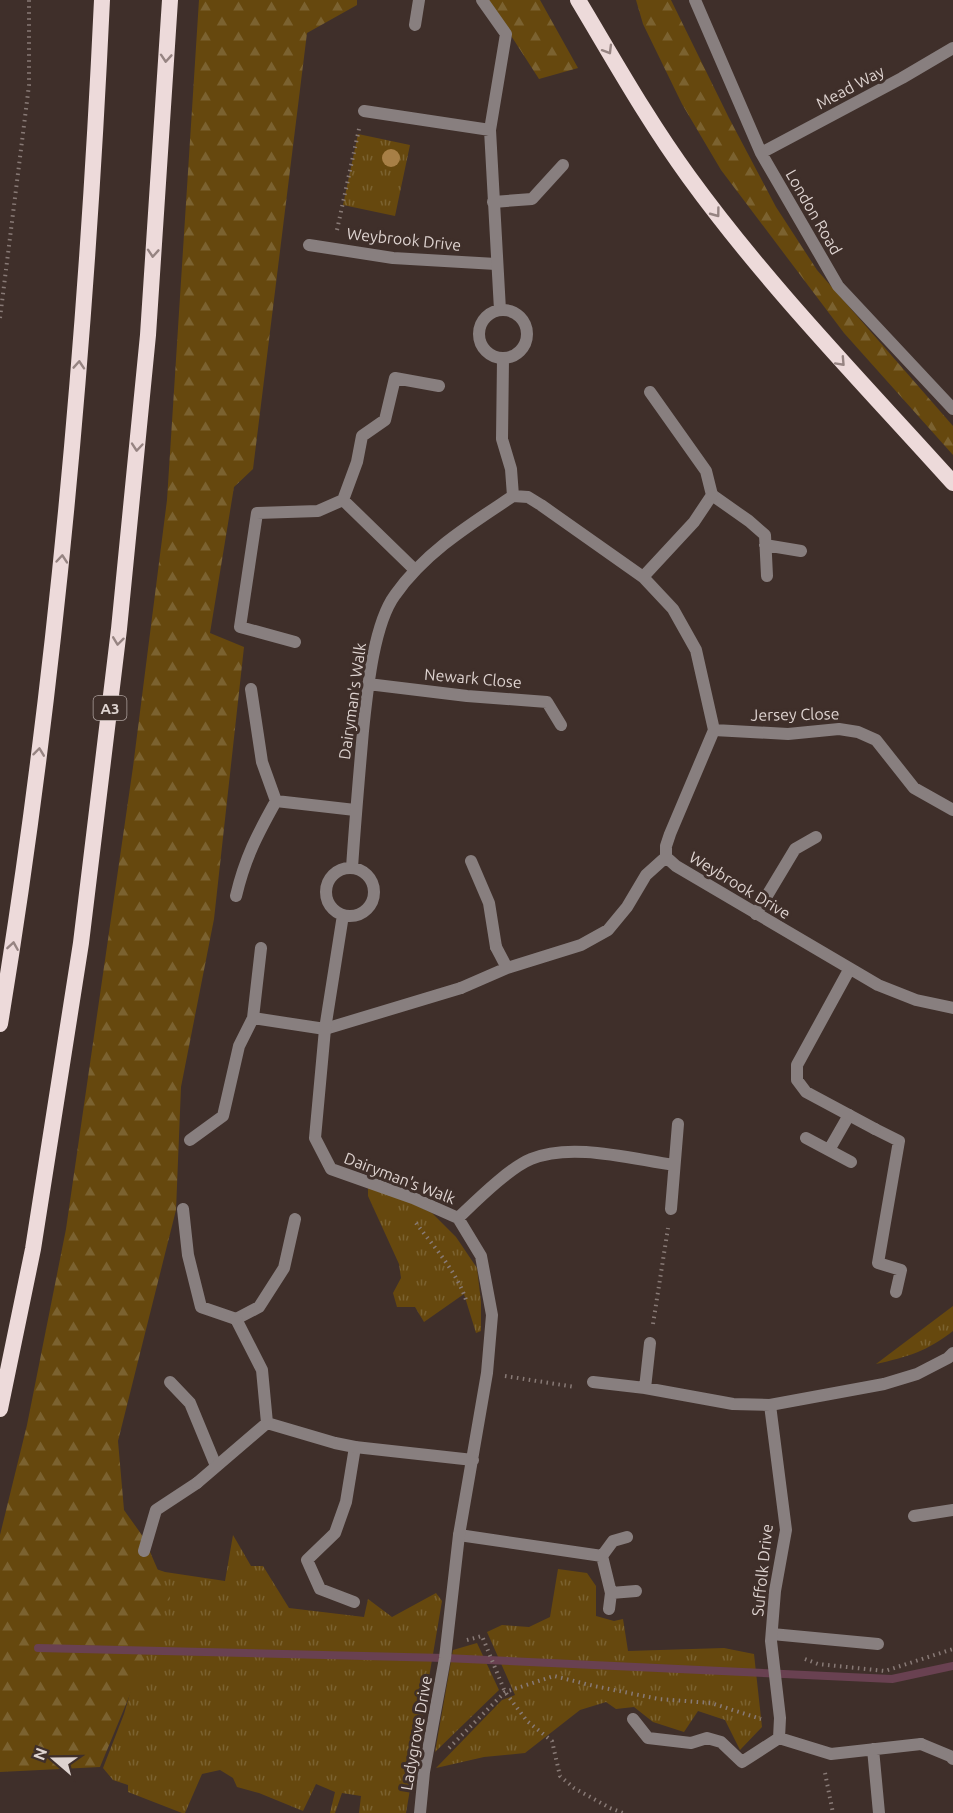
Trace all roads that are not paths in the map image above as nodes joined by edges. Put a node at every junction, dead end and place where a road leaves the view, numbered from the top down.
1 (102, 0) edge
2 (170, 0) edge
3 (419, 0) edge
4 (482, 0) edge
5 (578, 0) edge
6 (695, 0) edge
7 (415, 25) dead end
8 (953, 48) edge
9 (364, 111) road end
10 (490, 130) junction
11 (761, 153) junction
12 (563, 165) dead end
13 (493, 202) junction
14 (309, 245) dead end
15 (496, 264) junction
16 (500, 310) junction
17 (503, 359) junction
18 (439, 386) dead end
19 (650, 392) dead end
20 (953, 409) edge
21 (953, 483) edge
22 (712, 495) junction
23 (513, 496) junction
24 (343, 500) junction
25 (765, 545) junction
26 (801, 551) dead end
27 (415, 570) junction
28 (767, 576) dead end
29 (643, 577) junction
30 (295, 642) dead end
31 (368, 684) junction
32 (251, 689) dead end
33 (561, 725) dead end
34 (714, 730) junction
35 (276, 801) junction
36 (355, 810) junction
37 (953, 810) edge
38 (816, 837) dead end
39 (666, 857) junction
40 (471, 861) dead end
41 (352, 868) junction
42 (236, 896) dead end
43 (756, 914) junction
44 (343, 915) junction
45 (261, 948) dead end
46 (507, 968) junction
47 (849, 970) junction
48 (953, 1008) edge
49 (253, 1018) junction
50 (0, 1024) edge
51 (325, 1029) junction
52 (849, 1115) junction
53 (678, 1124) dead end
54 (806, 1138) dead end
55 (190, 1140) dead end
56 (828, 1150) junction
57 (851, 1162) dead end
58 (674, 1165) junction
59 (183, 1209) dead end
60 (671, 1209) road end
61 (458, 1218) junction
62 (295, 1219) dead end
63 (896, 1292) dead end
64 (236, 1319) junction
65 (650, 1342) road end
66 (953, 1353) edge
67 (170, 1382) dead end
68 (593, 1382) road end
69 (645, 1388) junction
70 (770, 1405) junction
71 (0, 1409) edge
72 (267, 1423) junction
73 (355, 1447) junction
74 (473, 1460) junction
75 (216, 1467) junction
76 (953, 1510) edge
77 (914, 1516) dead end
78 (459, 1535) junction
79 (627, 1537) dead end
80 (144, 1551) dead end
81 (602, 1556) junction
82 (636, 1591) dead end
83 (611, 1593) junction
84 (354, 1602) dead end
85 (609, 1609) dead end
86 (772, 1637) junction
87 (878, 1644) dead end
88 (446, 1658) joint
89 (633, 1719) dead end
90 (779, 1738) junction
91 (873, 1749) junction
92 (953, 1759) edge
93 (420, 1813) edge
94 (879, 1813) edge

50 -> 1 highway
2 -> 71 highway, A3
3 - 7 street
4 - 10 street
5 -> 21 highway
6 - 11 street, London Road
8 - 11 street, Mead Way
9 - 10 street
10 - 13 street
11 - 20 street, London Road
12 - 13 street
13 - 15 street
14 - 15 street, Weybrook Drive
15 - 16 street
16 - 17 street
16 - 17 street
17 - 23 street
18 - 24 street
19 - 22 street
22 - 25 street
22 - 29 street
23 - 27 street, Dairyman's Walk
23 - 29 street
24 - 27 street
24 - 30 street
25 - 26 street
25 - 28 street
27 - 31 street, Dairyman's Walk
29 - 34 street
31 - 33 street, Newark Close
31 - 36 street, Dairyman's Walk
32 - 35 street
34 - 37 street, Jersey Close
34 - 39 street, Weybrook Drive
35 - 36 street
35 - 42 street
36 - 41 street, Dairyman's Walk
38 - 43 street
39 - 43 street, Weybrook Drive
39 - 46 street
40 - 46 street
41 - 44 street
41 - 44 street
43 - 47 street, Weybrook Drive
44 - 51 street, Dairyman's Walk
45 - 49 street
46 - 51 street
47 - 48 street, Weybrook Drive
47 - 52 street
49 - 51 street
49 - 55 street
51 - 61 street, Dairyman's Walk
52 - 56 street
52 - 63 street
53 - 58 street
54 - 56 street
56 - 57 street
58 - 60 street
58 - 61 street
59 - 64 street
61 - 74 street, Dairyman's Walk
62 - 64 street
64 - 72 street
65 - 69 street
66 - 70 street
67 - 75 street
68 - 69 street
69 - 70 street
70 - 86 street, Suffolk Drive
72 - 73 street
72 - 75 street
73 - 74 street
73 - 84 street
74 - 78 street, Dairyman's Walk
75 - 80 street
76 - 77 street
78 - 81 street
78 - 88 street, Dairyman's Walk
79 - 81 street
81 - 83 street
82 - 83 street
83 - 85 street
86 - 87 street
86 - 90 street, Suffolk Drive
88 - 93 street, Ladygrove Drive
89 - 90 street
90 - 91 street
91 - 92 street
91 - 94 street

